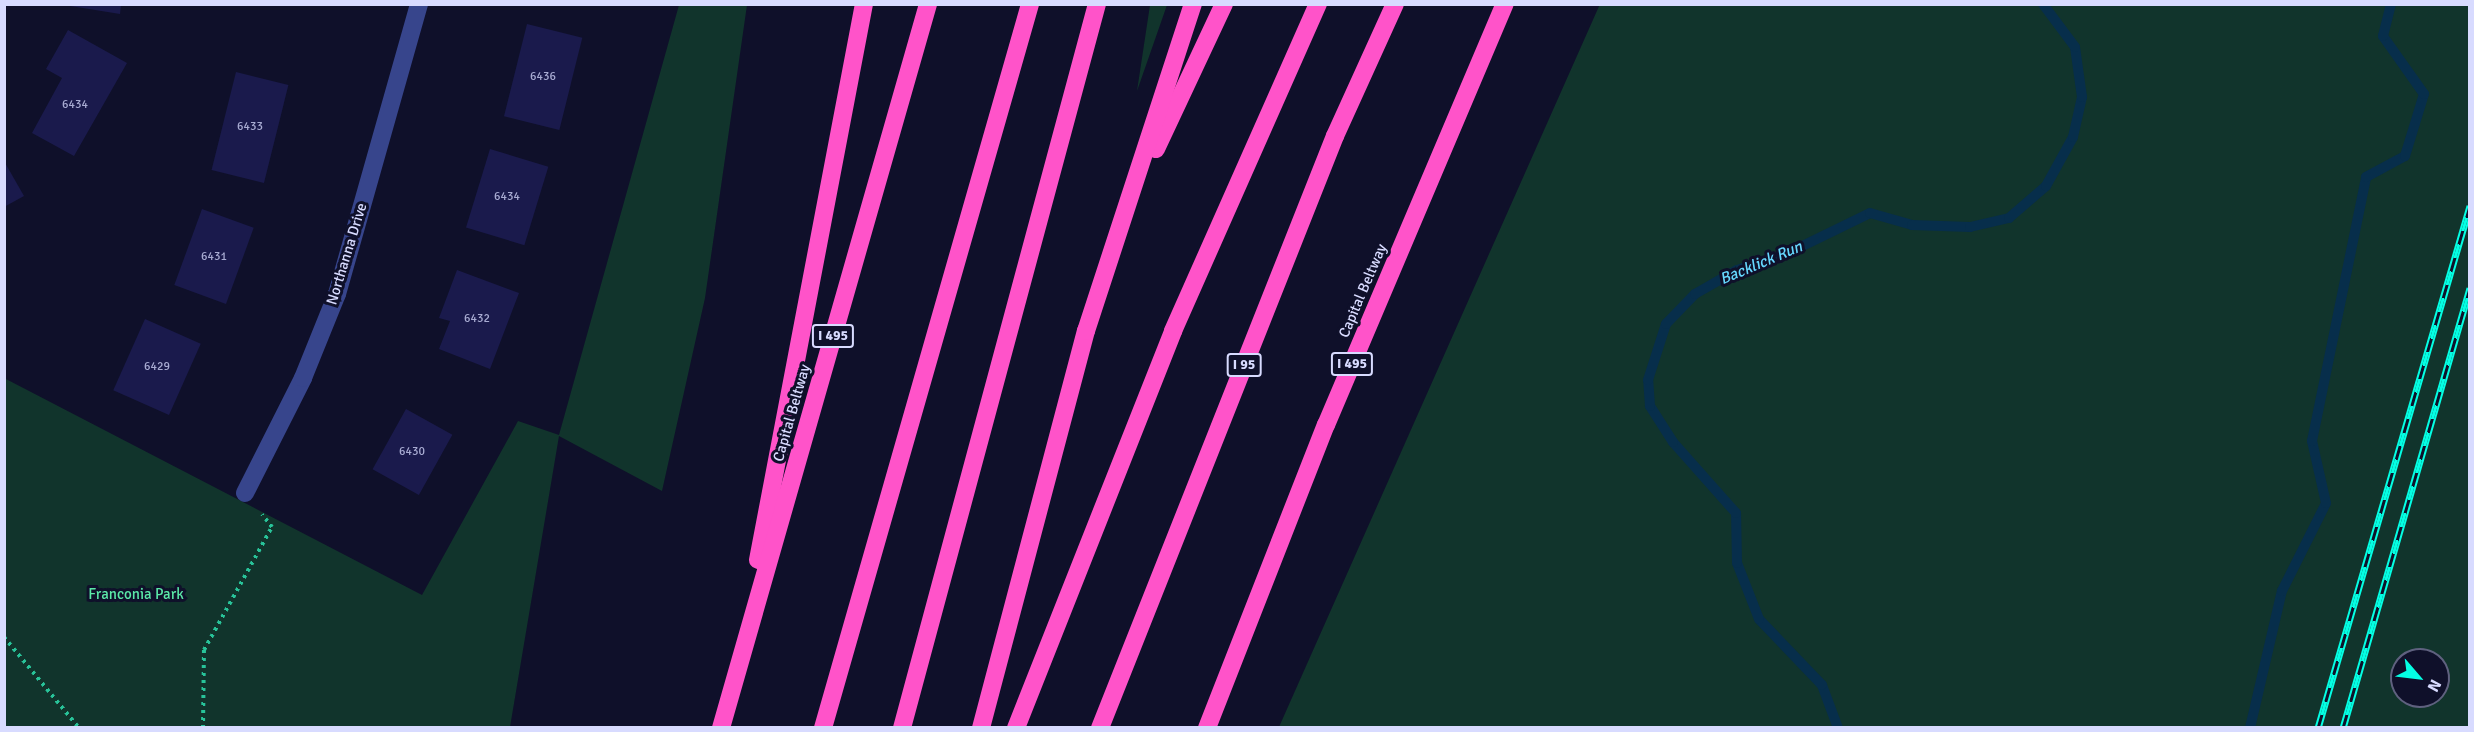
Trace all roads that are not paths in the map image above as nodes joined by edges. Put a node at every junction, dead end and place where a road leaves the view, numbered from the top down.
1 (419, 4) edge
2 (864, 4) edge
3 (928, 4) edge
4 (1030, 4) edge
5 (1097, 4) edge
6 (1193, 4) edge
7 (1224, 4) edge
8 (1318, 4) edge
9 (1395, 4) edge
10 (1505, 4) edge
11 (1123, 218) junction
12 (245, 493) road end
13 (737, 668) junction
14 (721, 728) edge
15 (823, 728) edge
16 (902, 728) edge
17 (981, 728) edge
18 (1016, 728) edge
19 (1100, 728) edge
20 (1207, 728) edge

1 - 12 street, Northanna Drive
2 - 13 highway
3 - 13 highway, Capital Beltway / I 495
4 - 15 highway
5 - 16 highway
6 - 11 highway
7 - 11 highway
8 - 18 highway
9 - 19 highway, I 95
10 - 20 highway, Capital Beltway / I 495
11 - 17 highway
13 - 14 highway, Capital Beltway / I 495

